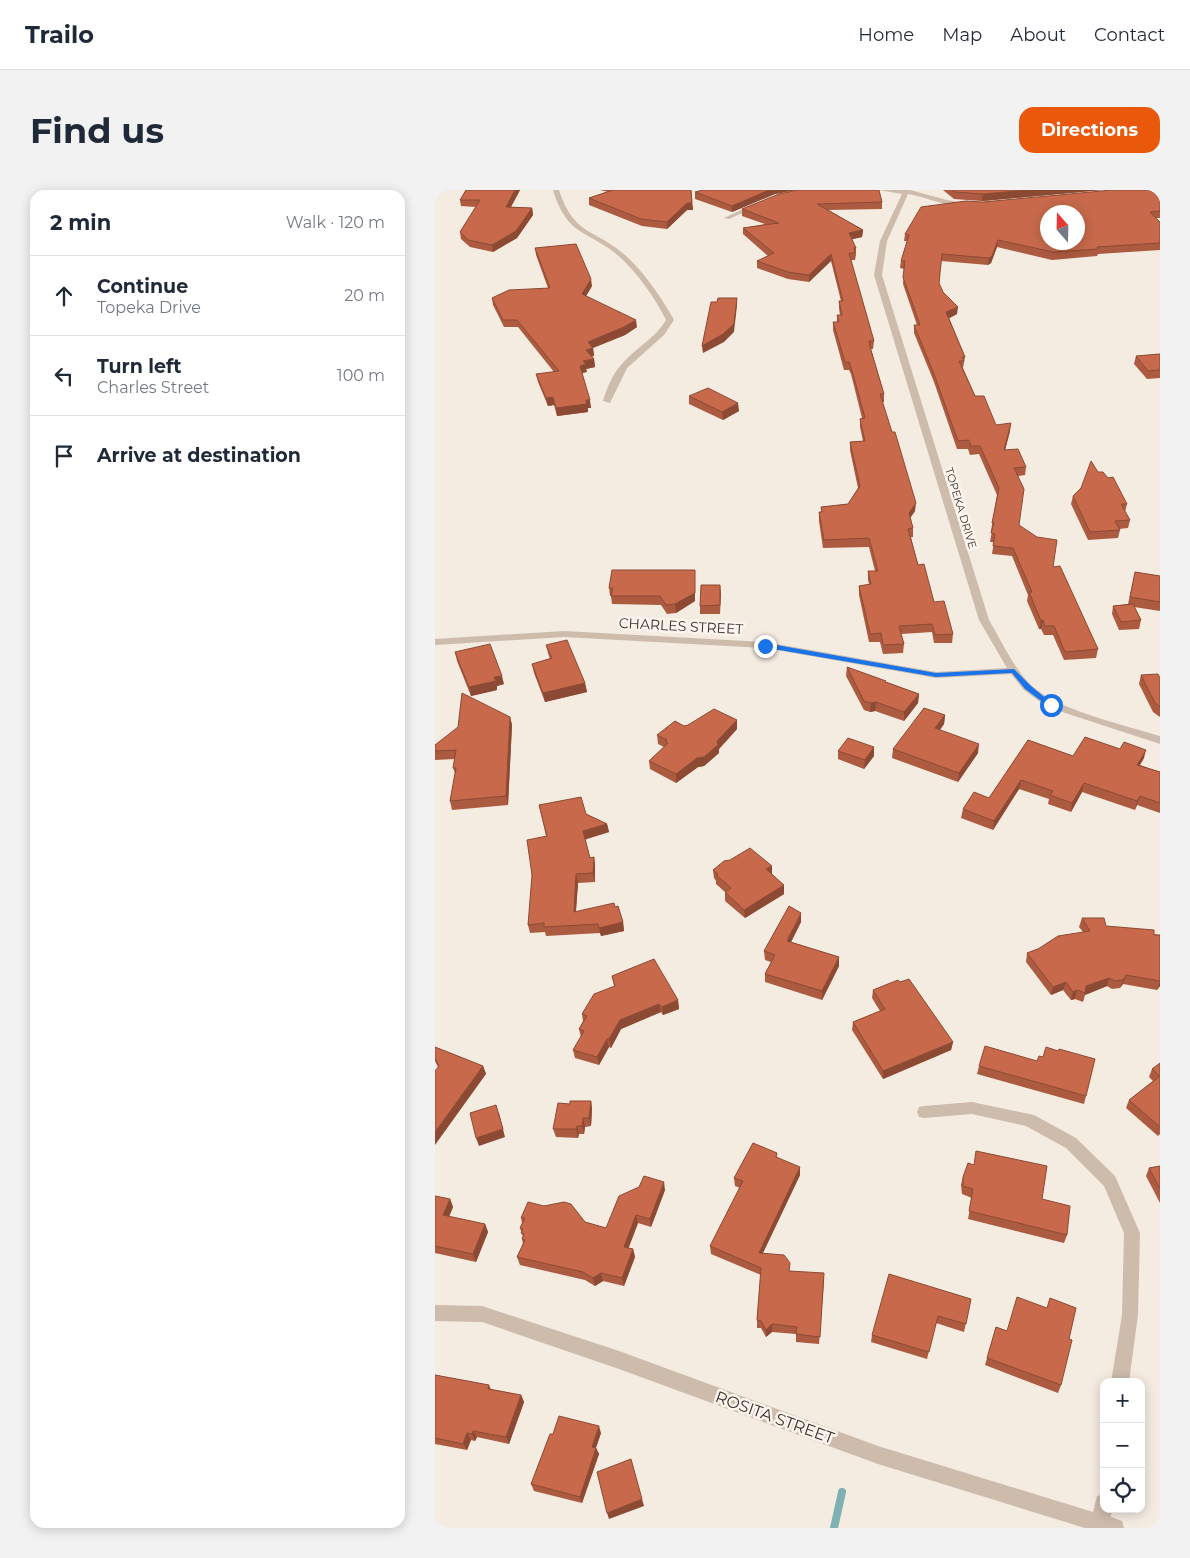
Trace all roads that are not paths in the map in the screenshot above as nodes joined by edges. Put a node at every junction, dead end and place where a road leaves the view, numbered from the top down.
1 (557, 190) edge
2 (882, 190) edge
3 (907, 191) edge
4 (764, 201) edge
5 (972, 204) edge
6 (727, 218) dead end
7 (607, 401) dead end
8 (435, 642) edge
9 (1014, 671) junction
10 (1160, 740) edge
11 (924, 1112) dead end
12 (435, 1313) edge
13 (1122, 1378) edge
14 (1106, 1513) edge
15 (1108, 1526) edge

1 - 7 street
2 - 3 street
3 - 5 street
3 - 9 street, TOPEKA DRIVE
4 - 6 street
8 - 9 street, CHARLES STREET
9 - 10 street, TOPEKA DRIVE
11 - 13 street
12 - 15 street, ROSITA STREET
14 - 15 street

